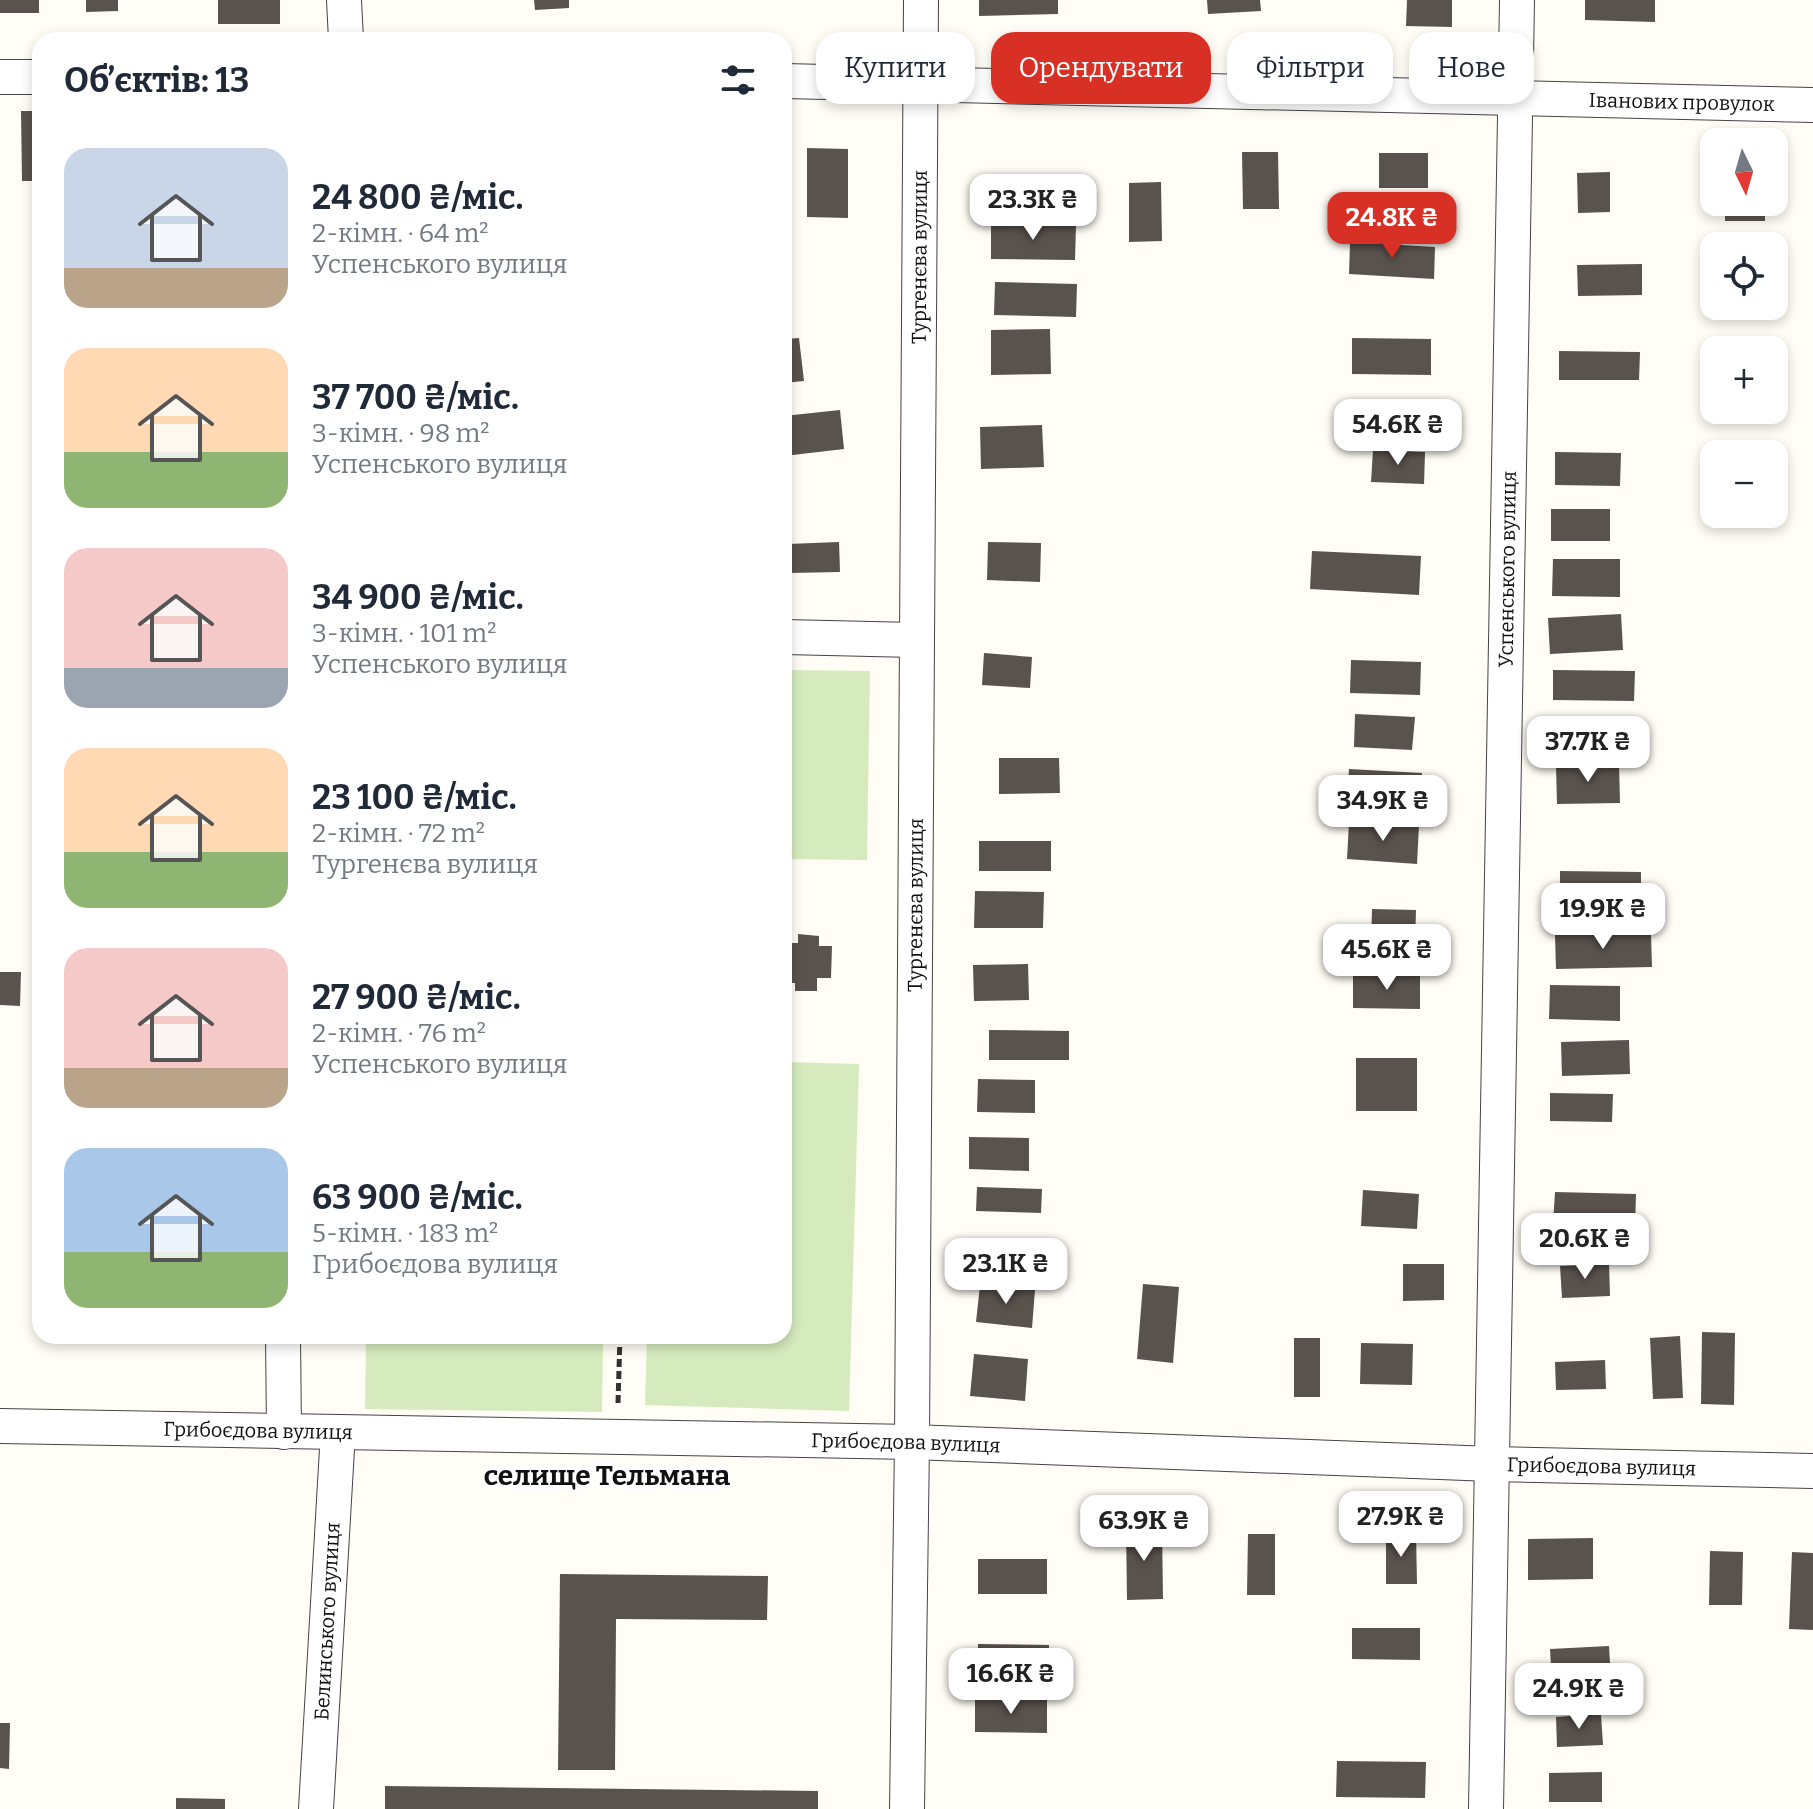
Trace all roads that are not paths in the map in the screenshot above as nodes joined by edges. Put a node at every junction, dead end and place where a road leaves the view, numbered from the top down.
1 (344, 0) edge
2 (921, 0) edge
3 (1517, 0) edge
4 (346, 32) edge
5 (921, 32) edge
6 (1517, 32) edge
7 (0, 77) edge
8 (32, 77) edge
9 (792, 81) edge
10 (816, 82) edge
11 (975, 85) edge
12 (1409, 95) edge
13 (1534, 98) edge
14 (921, 104) edge
15 (1517, 104) edge
16 (1813, 105) edge
17 (792, 637) edge
18 (915, 640) junction
19 (283, 1344) edge
20 (0, 1426) edge
21 (284, 1432) junction
22 (338, 1432) junction
23 (912, 1442) junction
24 (1492, 1464) junction
25 (1813, 1471) edge
26 (316, 1809) edge
27 (907, 1809) edge
28 (1486, 1809) edge

1 - 4 street
2 - 5 street, Тургенєва вулиця
3 - 6 street, Успенського вулиця
7 - 8 street
9 - 10 street, Іванових провулок
11 - 12 street, Іванових провулок
13 - 16 street, Іванових провулок
14 - 18 street, Тургенєва вулиця
15 - 24 street, Успенського вулиця
17 - 18 street
18 - 23 street, Тургенєва вулиця
19 - 21 street
20 - 21 street, Грибоєдова вулиця
21 - 22 street, Грибоєдова вулиця
22 - 23 street, Грибоєдова вулиця
22 - 26 street, Белинського вулиця
23 - 24 street, Грибоєдова вулиця
23 - 27 street, Тургенєва вулиця
24 - 25 street, Грибоєдова вулиця
24 - 28 street, Успенського вулиця

